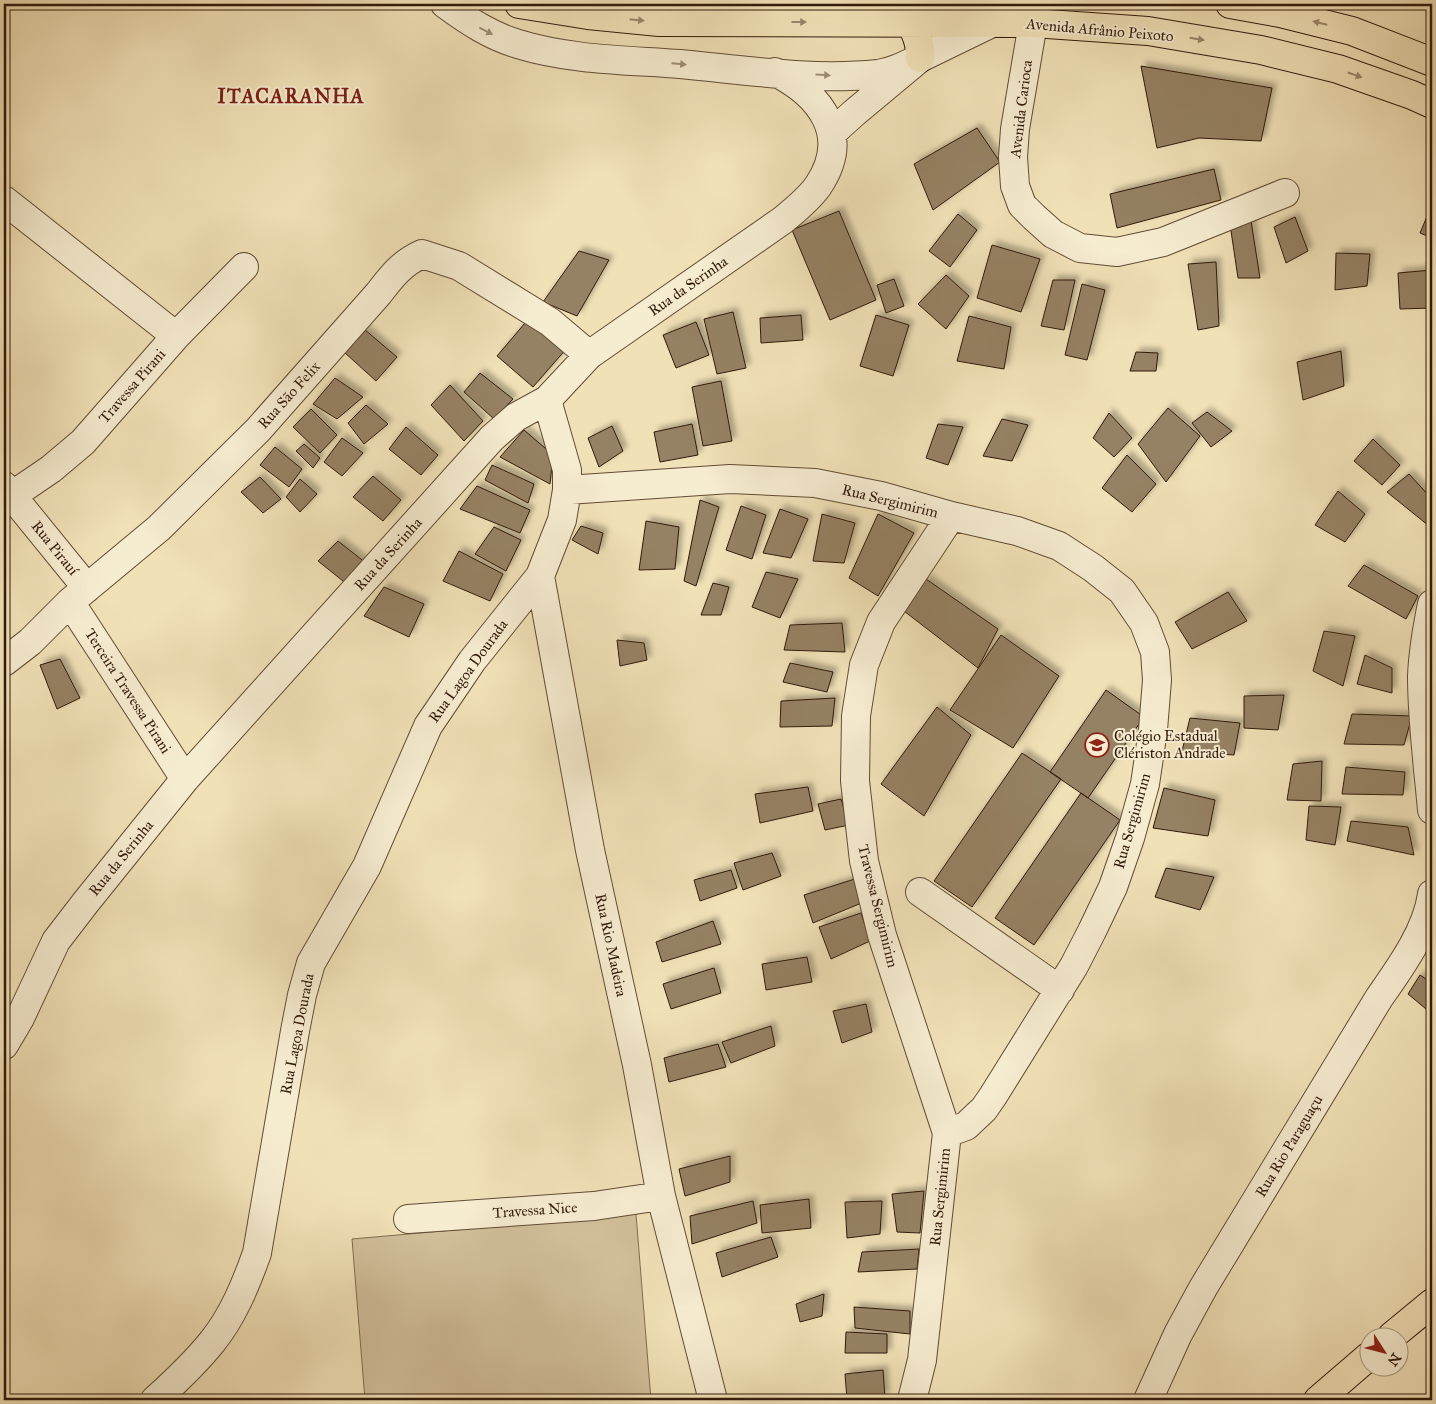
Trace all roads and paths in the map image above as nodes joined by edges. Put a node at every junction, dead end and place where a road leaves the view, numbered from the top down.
1 (446, 4) edge
2 (519, 4) edge
3 (1230, 4) edge
4 (903, 13) edge
5 (992, 23) junction
6 (1033, 24) junction
7 (920, 58) junction
8 (1432, 62) edge
9 (774, 72) junction
10 (1432, 104) edge
11 (833, 132) junction
12 (1285, 193) dead end
13 (4, 200) edge
14 (244, 267) dead end
15 (176, 336) junction
16 (589, 355) junction
17 (547, 400) junction
18 (567, 490) junction
19 (6, 494) edge
20 (951, 516) junction
21 (540, 576) junction
22 (78, 595) junction
23 (1432, 604) edge
24 (4, 662) edge
25 (1429, 734) edge
26 (185, 779) junction
27 (1432, 810) edge
28 (920, 892) dead end
29 (1432, 894) edge
30 (1060, 990) junction
31 (4, 1045) edge
32 (948, 1133) junction
33 (661, 1196) junction
34 (408, 1219) dead end
35 (1432, 1303) edge
36 (1404, 1326) edge
37 (1358, 1366) edge
38 (155, 1400) edge
39 (713, 1400) edge
40 (912, 1400) edge
41 (1148, 1400) edge
42 (1318, 1400) edge

1 -> 9 street
2 -> 4 main road, Avenida Afrânio Peixoto
8 -> 3 main road
4 - 5 main road, Avenida Afrânio Peixoto
4 - 7 main road
5 - 6 main road, Avenida Afrânio Peixoto
5 - 7 street
6 -> 10 main road, Avenida Afrânio Peixoto
6 - 12 street, Avenida Carioca
9 -> 7 street
7 - 11 street
9 - 11 street
11 - 16 street, Rua da Serinha
13 - 15 street
14 - 15 street, Travessa Pirani
15 - 19 street, Travessa Pirani
16 - 17 street, Rua da Serinha
16 - 22 street, Rua São Felix
17 - 18 street
17 - 26 street, Rua da Serinha
18 - 20 street, Rua Sergimirim
18 - 21 street
19 - 22 street, Rua Pirauí
20 - 30 street, Rua Sergimirim
20 - 32 street, Travessa Sergimirim
21 - 33 street, Rua Rio Madeira
21 - 38 street, Rua Lagoa Dourada
22 - 24 street, Rua São Felix
22 - 26 street, Terceira Travessa Pirani
23 - 25 street
25 - 27 street
26 - 31 street, Rua da Serinha
28 - 30 street
29 - 41 street, Rua Rio Paraguaçu
30 - 32 street, Rua Sergimirim
32 - 40 street, Rua Sergimirim
33 - 34 street, Travessa Nice
33 - 39 street, Rua Rio Madeira
35 - 36 main road
37 - 42 main road

